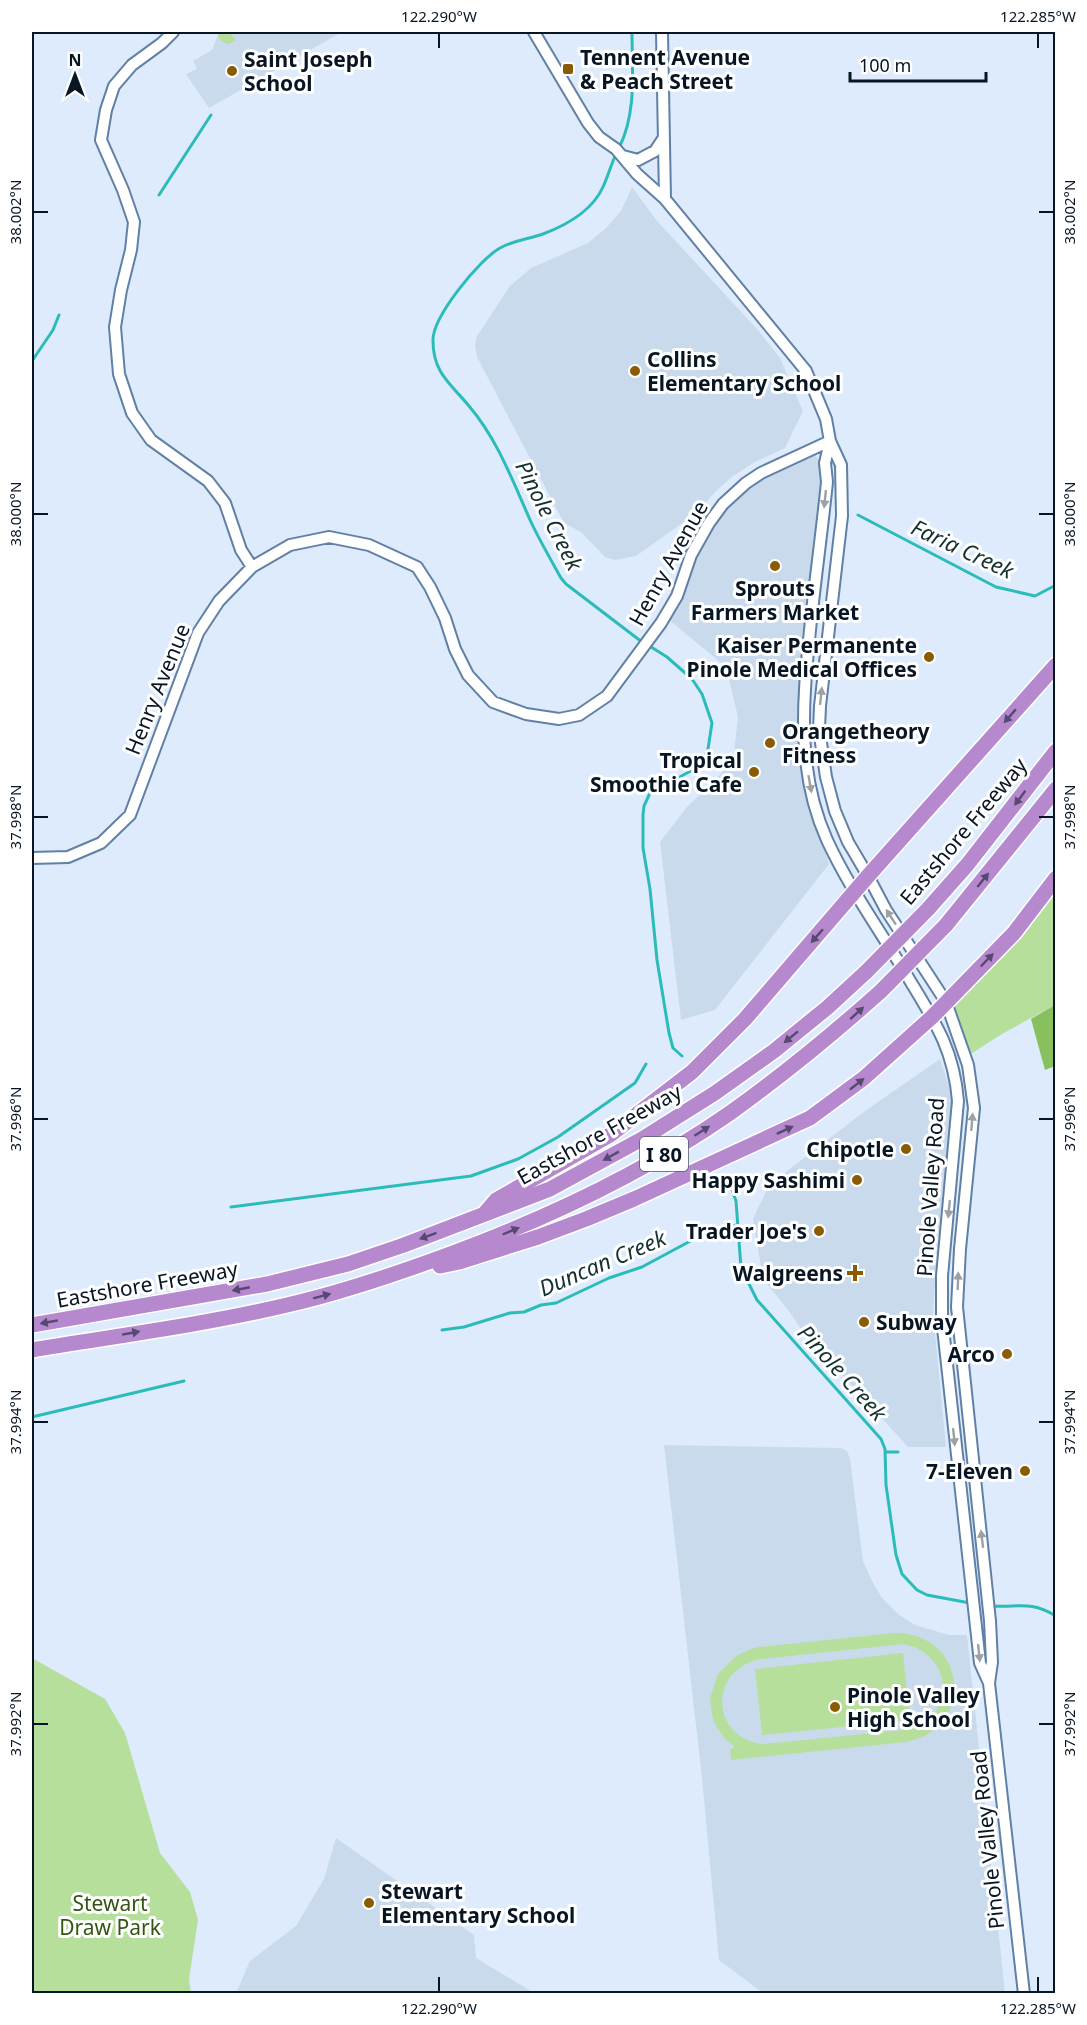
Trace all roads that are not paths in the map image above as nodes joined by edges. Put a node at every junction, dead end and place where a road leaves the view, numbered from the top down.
1 (173, 32) edge
2 (534, 32) edge
3 (662, 32) edge
4 (664, 138) junction
5 (622, 156) junction
6 (665, 199) junction
7 (830, 441) junction
8 (252, 567) junction
9 (1056, 665) edge
10 (1056, 751) edge
11 (1056, 789) edge
12 (32, 858) edge
13 (868, 876) junction
14 (1056, 878) edge
15 (856, 891) junction
16 (946, 1002) junction
17 (932, 1017) junction
18 (483, 1215) junction
19 (417, 1267) junction
20 (32, 1325) edge
21 (32, 1350) edge
22 (989, 1683) junction
23 (1024, 1994) edge

1 - 8 main road
2 - 5 main road, Pinole Valley Road
3 - 4 main road
4 - 5 main road
4 - 6 main road
5 - 6 main road, Pinole Valley Road
6 - 7 main road, Pinole Valley Road
7 - 8 main road, Henry Avenue
13 -> 7 main road, Pinole Valley Road
7 -> 15 main road, Pinole Valley Road
8 - 12 main road, Henry Avenue
9 -> 13 highway
10 -> 18 highway, Eastshore Freeway / I 80, bridge
19 -> 11 highway, Eastshore Freeway / I 80, bridge
13 - 15 highway
16 -> 13 main road, Pinole Valley Road
16 -> 14 highway
15 - 17 main road, Pinole Valley Road
15 -> 18 highway
16 - 17 highway
22 -> 16 main road, Pinole Valley Road
19 -> 17 highway
17 -> 22 main road, Pinole Valley Road
18 -> 20 highway, Eastshore Freeway / I 80
21 -> 19 highway, Eastshore Freeway / I 80
22 - 23 main road, Pinole Valley Road

